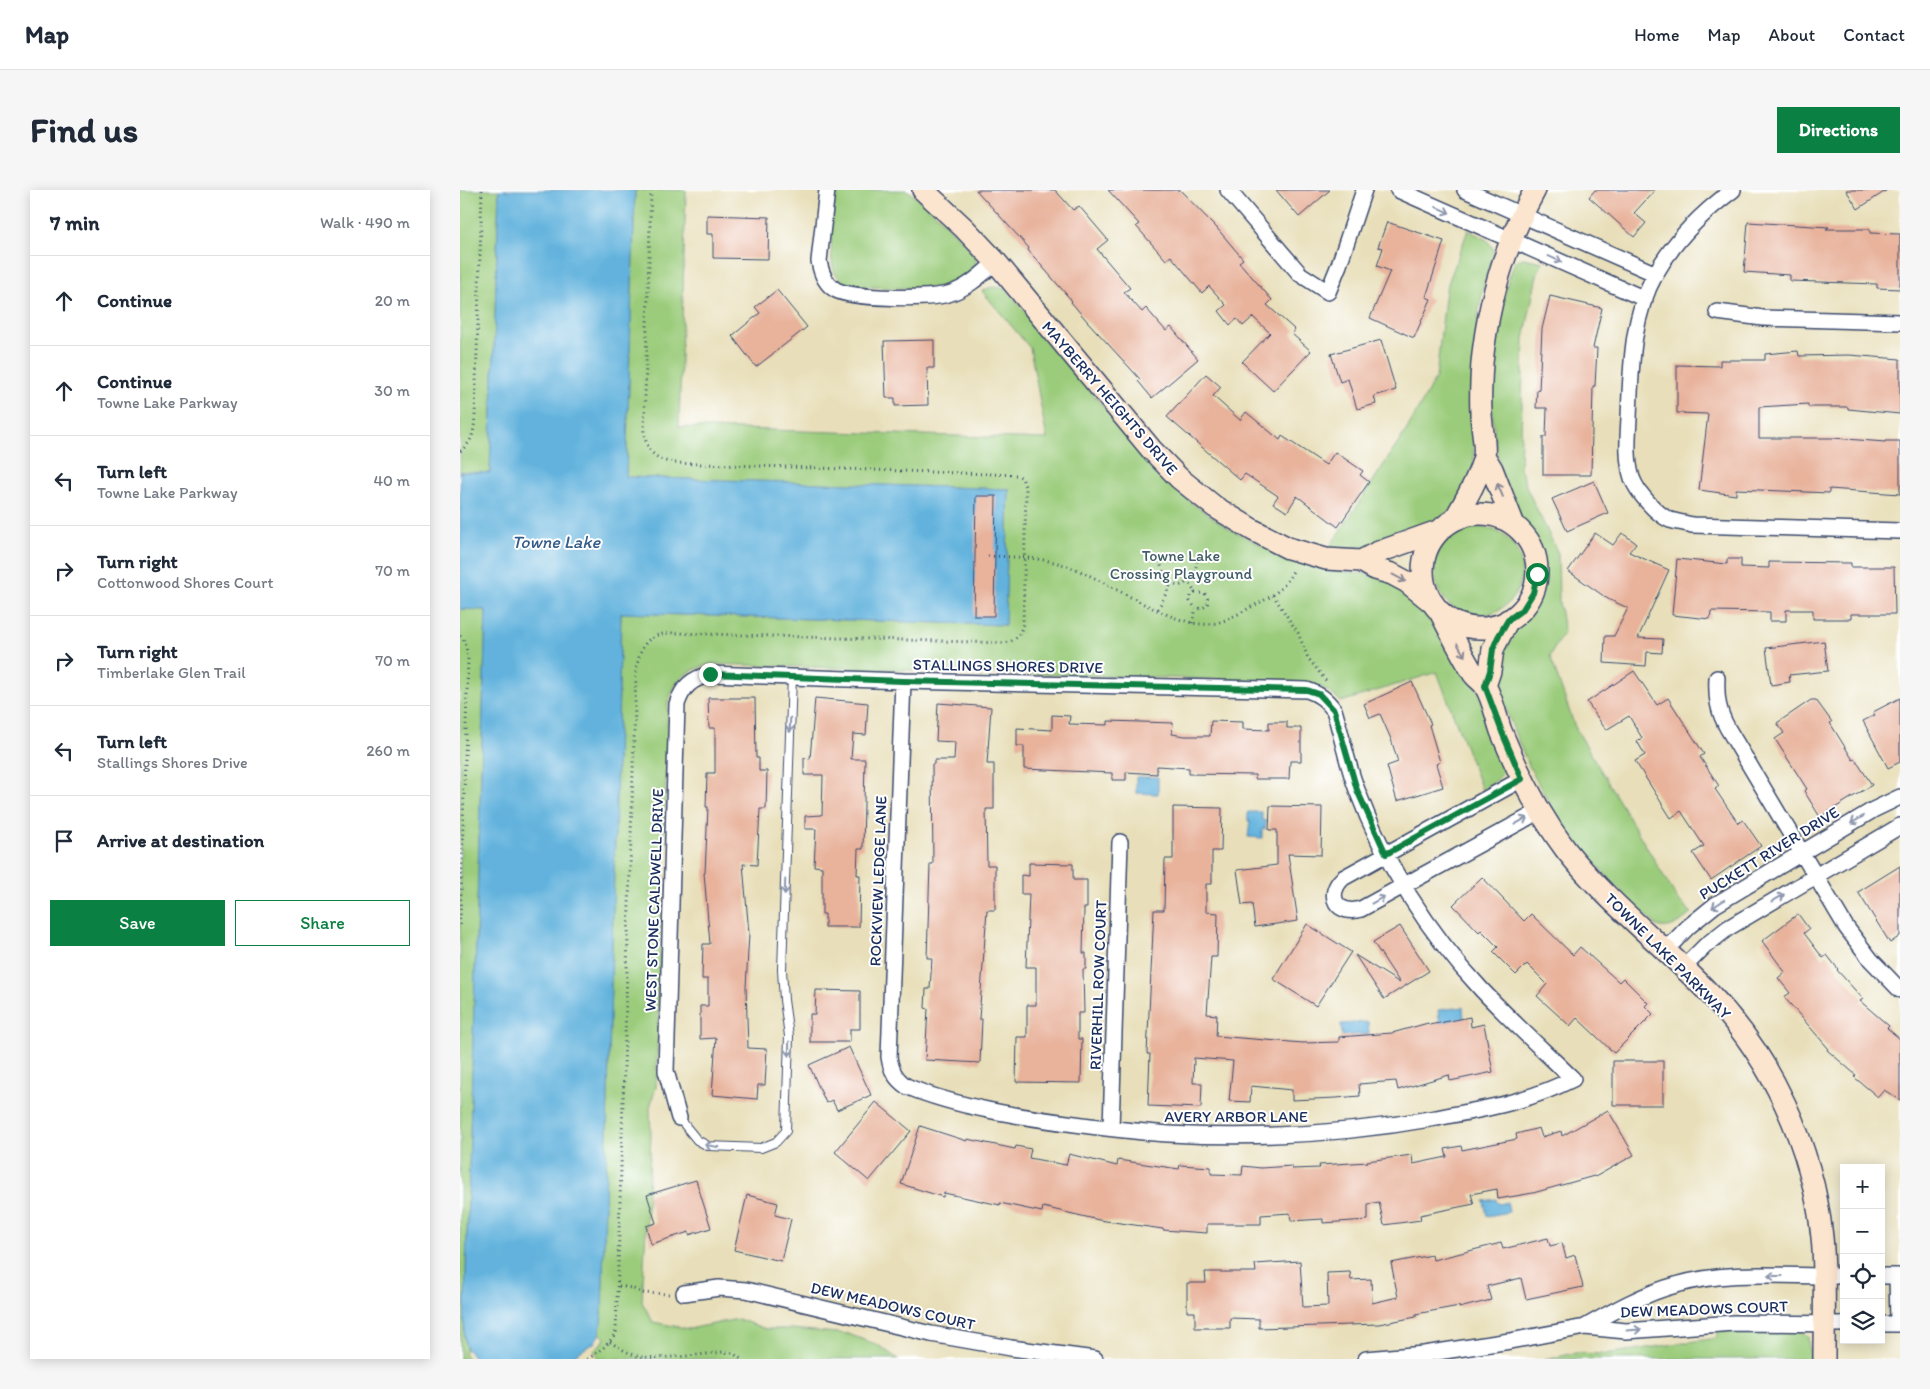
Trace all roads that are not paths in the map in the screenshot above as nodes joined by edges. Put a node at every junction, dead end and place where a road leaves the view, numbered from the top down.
1 (827, 190) edge
2 (923, 190) edge
3 (1228, 190) edge
4 (1364, 190) edge
5 (1398, 190) edge
6 (1465, 190) edge
7 (1535, 190) edge
8 (1733, 190) edge
9 (1521, 215) junction
10 (1510, 240) junction
11 (996, 262) junction
12 (1656, 274) junction
13 (1644, 299) junction
14 (1717, 312) dead end
15 (1900, 322) edge
16 (1484, 456) junction
17 (1447, 525) junction
18 (1514, 525) junction
19 (1900, 531) edge
20 (1361, 561) junction
21 (1436, 607) junction
22 (1508, 620) junction
23 (792, 676) junction
24 (1717, 678) dead end
25 (903, 681) junction
26 (687, 684) joint
27 (1485, 686) junction
28 (1522, 779) junction
29 (1900, 797) edge
30 (1540, 811) junction
31 (1900, 826) edge
32 (1120, 842) dead end
33 (1386, 854) junction
34 (1808, 864) junction
35 (1404, 886) junction
36 (1665, 951) junction
37 (1683, 968) junction
38 (1900, 990) edge
39 (899, 1081) joint
40 (679, 1118) joint
41 (1111, 1128) junction
42 (1834, 1276) edge
43 (1885, 1276) edge
44 (1898, 1276) edge
45 (684, 1293) road end
46 (1834, 1324) edge
47 (1885, 1324) edge
48 (1899, 1324) edge
49 (1586, 1327) junction
50 (1095, 1359) edge
51 (1366, 1359) edge
52 (1824, 1359) edge

1 - 11 street
2 - 11 street, MAYBERRY HEIGHTS DRIVE
3 - 4 street
5 -> 10 street
6 - 9 street
7 - 9 street
8 - 12 street
9 - 10 street
9 - 12 street
10 -> 13 street
10 - 16 street
11 - 20 street, MAYBERRY HEIGHTS DRIVE
12 - 13 street
13 - 19 street
14 - 15 street
16 - 17 street
18 -> 16 street
17 - 18 street
17 - 20 street
17 - 21 street
18 - 22 street
20 -> 21 street, MAYBERRY HEIGHTS DRIVE
21 - 22 street
21 -> 27 street, TOWNE LAKE PARKWAY
22 - 27 street
23 - 25 street, STALLINGS SHORES DRIVE
23 - 26 street, STALLINGS SHORES DRIVE
23 -> 40 lane
24 - 34 street
25 - 33 street, STALLINGS SHORES DRIVE
25 - 39 street, ROCKVIEW LEDGE LANE
26 - 40 street, WEST STONE CALDWELL DRIVE
27 - 28 street, TOWNE LAKE PARKWAY
28 - 30 street, TOWNE LAKE PARKWAY
28 - 33 street
29 -> 34 street, PUCKETT RIVER DRIVE
35 -> 30 street
30 - 36 street, TOWNE LAKE PARKWAY
31 - 34 street, PUCKETT RIVER DRIVE
32 - 41 street, RIVERHILL ROW COURT
33 - 35 street
33 -> 35 street
34 -> 36 street, PUCKETT RIVER DRIVE
37 -> 34 street, PUCKETT RIVER DRIVE
34 - 38 street
35 - 41 street, AVERY ARBOR LANE
36 - 37 street, TOWNE LAKE PARKWAY
37 - 42 street, TOWNE LAKE PARKWAY
39 - 41 street, AVERY ARBOR LANE
42 - 46 street, TOWNE LAKE PARKWAY
42 -> 49 street, DEW MEADOWS COURT
43 - 44 street
44 - 48 street
45 - 50 street, DEW MEADOWS COURT
49 -> 46 street, DEW MEADOWS COURT
46 - 52 street, TOWNE LAKE PARKWAY
47 - 48 street
49 - 51 street, DEW MEADOWS COURT

